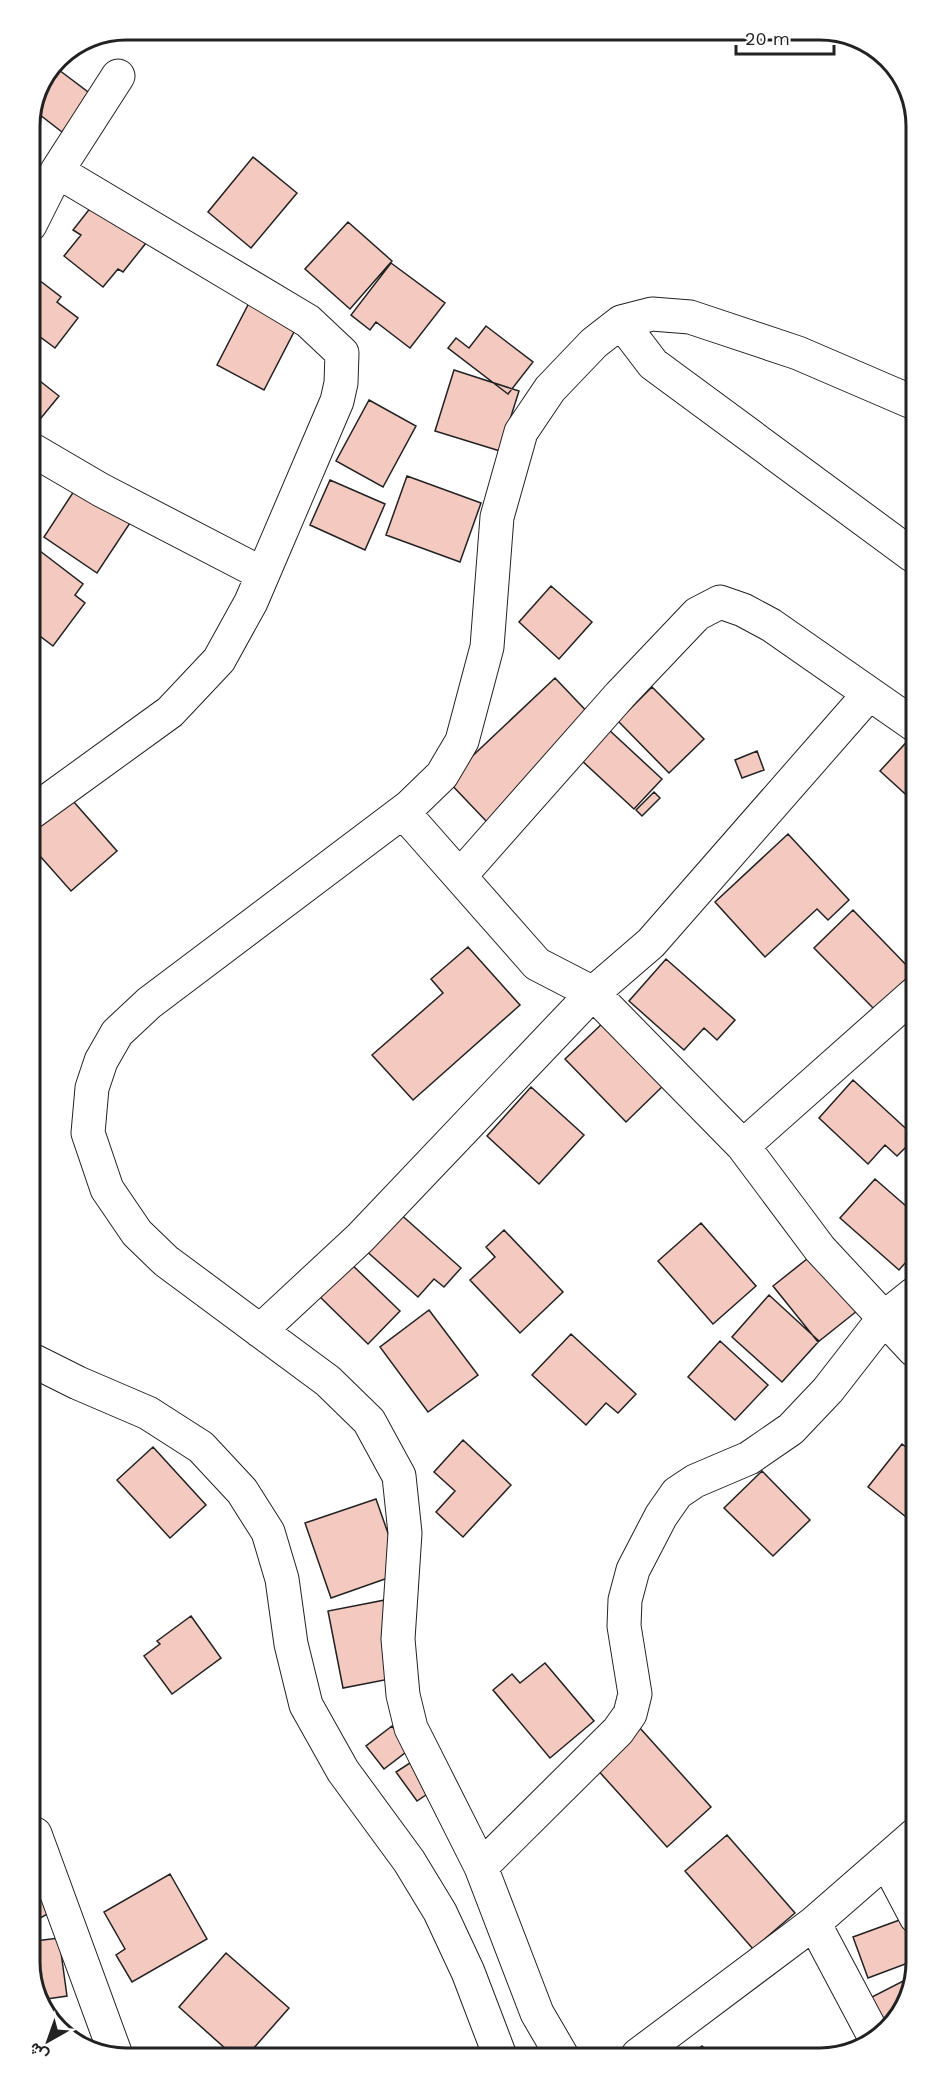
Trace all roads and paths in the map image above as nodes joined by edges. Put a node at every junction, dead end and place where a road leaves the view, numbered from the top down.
1 (118, 76) dead end
2 (57, 171) junction
3 (41, 203) edge
4 (621, 322) junction
5 (906, 399) edge
6 (41, 454) edge
7 (906, 551) edge
8 (263, 574) junction
9 (869, 694) junction
10 (906, 720) edge
11 (41, 806) edge
12 (403, 812) junction
13 (459, 876) junction
14 (593, 993) junction
15 (906, 1001) edge
16 (743, 1146) junction
17 (906, 1300) edge
18 (884, 1318) junction
19 (260, 1331) junction
20 (906, 1341) edge
21 (40, 1364) edge
22 (906, 1843) edge
23 (40, 1848) edge
24 (886, 1860) junction
25 (481, 1867) junction
26 (906, 1898) edge
27 (814, 1923) junction
28 (872, 2031) edge
29 (113, 2047) edge
30 (497, 2048) edge
31 (557, 2048) edge
32 (647, 2048) edge

1 - 2 street
2 - 3 street
2 - 8 street
4 - 5 street
4 - 7 street
4 - 12 street
6 - 8 street
8 - 11 street
9 - 10 street
9 - 13 street
9 - 14 street
12 - 13 street
12 - 19 street
13 - 14 street
14 - 16 street
14 - 19 street
15 - 16 street
16 - 18 street
17 - 18 street
18 - 20 street
18 - 25 street
19 - 25 street
21 - 30 street
22 - 24 street
23 - 29 street
24 - 26 street
24 - 27 street
25 - 31 street
27 - 28 street
27 - 32 street

